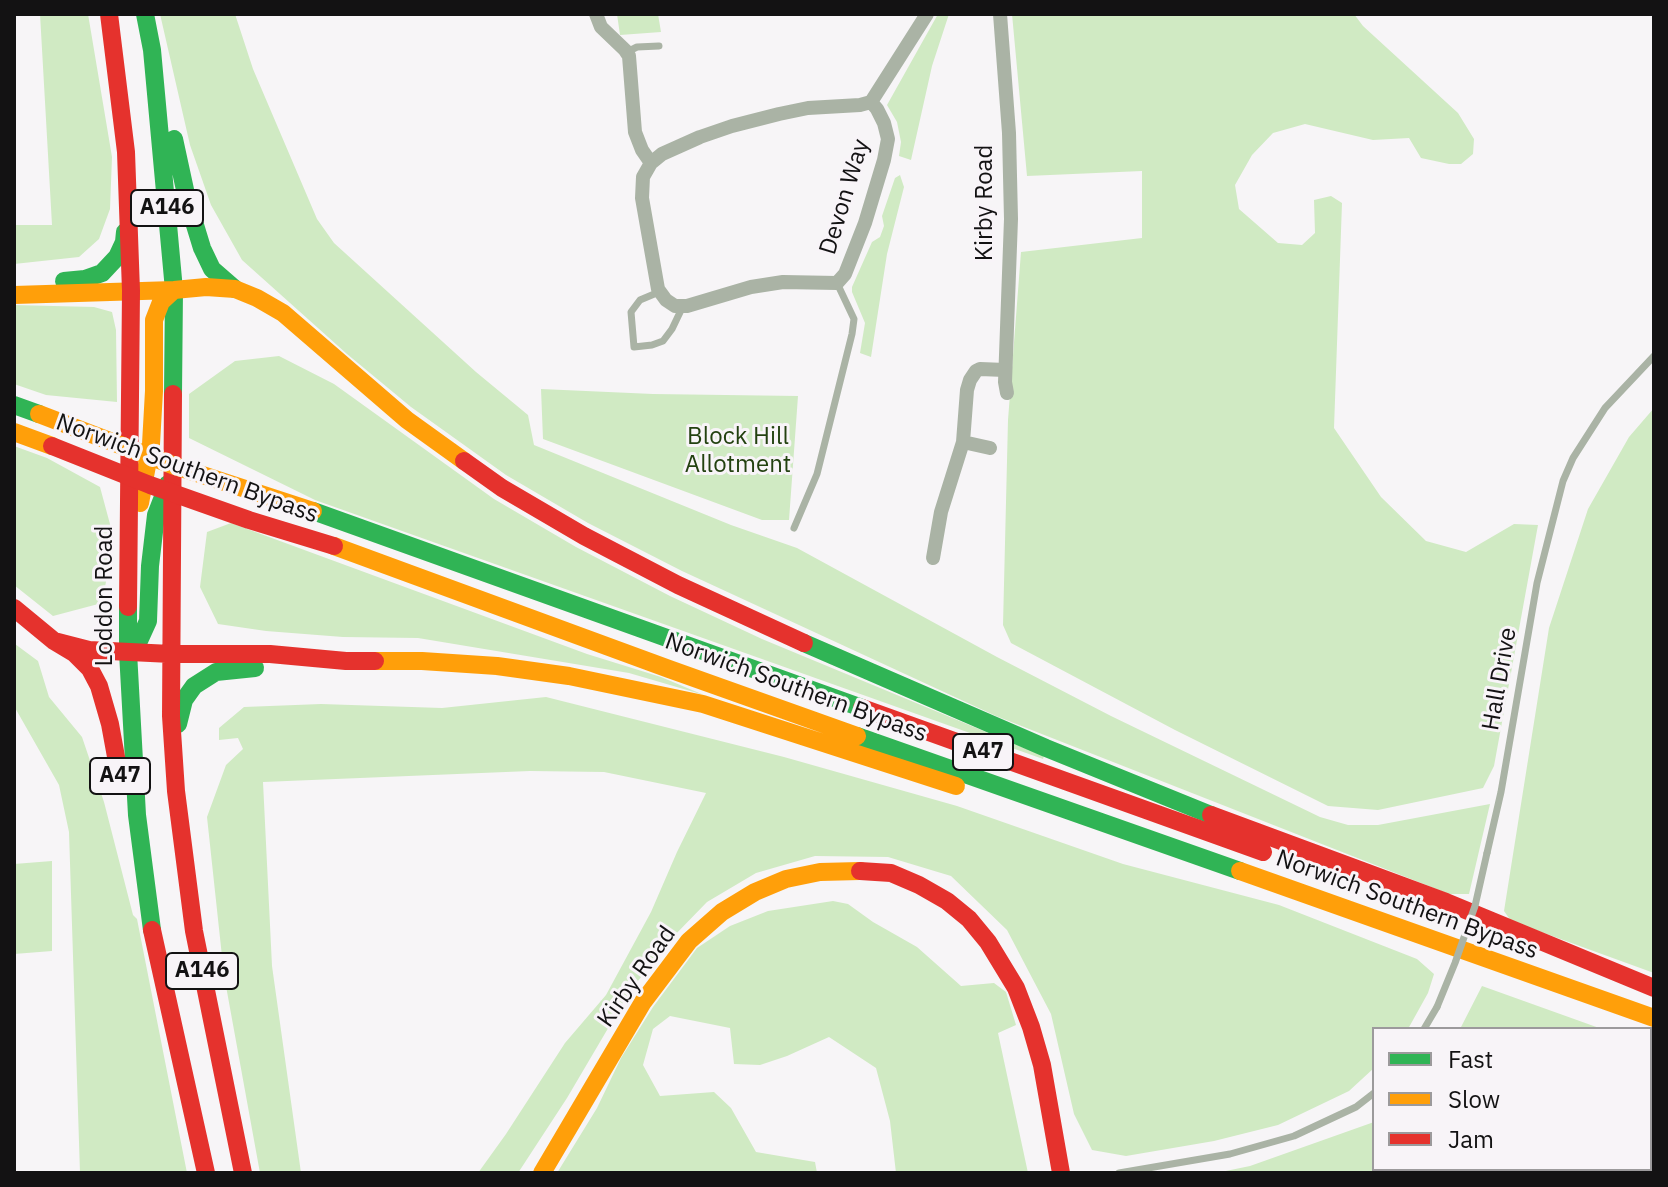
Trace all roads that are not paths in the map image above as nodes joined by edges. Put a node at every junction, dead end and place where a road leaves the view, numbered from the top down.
1 (109, 14) edge
2 (145, 14) edge
3 (596, 14) edge
4 (927, 14) edge
5 (1000, 14) edge
6 (659, 46) dead end
7 (152, 50) junction
8 (627, 52) junction
9 (871, 102) junction
10 (651, 163) junction
11 (128, 212) junction
12 (14, 282) edge
13 (837, 283) junction
14 (235, 289) junction
15 (174, 290) junction
16 (131, 291) junction
17 (660, 292) junction
18 (14, 295) edge
19 (683, 306) junction
20 (1654, 356) edge
21 (1005, 370) junction
22 (1007, 393) dead end
23 (14, 405) edge
24 (14, 432) edge
25 (963, 442) junction
26 (990, 448) dead end
27 (174, 471) junction
28 (794, 528) dead end
29 (933, 558) dead end
30 (128, 560) junction
31 (14, 608) edge
32 (54, 641) junction
33 (128, 652) junction
34 (171, 654) junction
35 (346, 661) junction
36 (176, 791) junction
37 (1294, 890) junction
38 (152, 931) junction
39 (1654, 988) edge
40 (1654, 1018) edge
41 (1425, 1027) edge
42 (1372, 1095) edge
43 (206, 1173) edge
44 (241, 1173) edge
45 (542, 1173) edge
46 (1061, 1173) edge
47 (1119, 1173) edge

1 - 11 main road, Loddon Road / A146
2 - 7 main road, A146
3 - 8 street
4 - 9 street
5 - 21 street, Kirby Road
6 - 8 lane
7 - 14 main road, A47
7 - 15 main road, A146
8 - 10 street
9 - 10 street, Devon Way
9 - 13 street, Devon Way
10 - 17 street
11 - 12 main road
11 - 16 main road, Loddon Road / A146
13 - 19 street, Devon Way
13 - 28 lane
14 - 15 main road, A47
14 - 39 main road, A47
15 - 16 main road, A47
15 - 27 main road, A146
15 - 30 main road
16 - 18 main road, A47
16 - 30 main road, Loddon Road / A146
17 - 19 street
17 - 19 lane
20 - 41 lane, Hall Drive, bridge
21 - 22 street, Kirby Road
21 - 25 street
23 - 39 main road, Norwich Southern Bypass / A47, bridge
24 - 37 main road, Norwich Southern Bypass / A47, bridge
25 - 26 street
25 - 29 street
27 - 33 main road
27 - 34 main road, A146
30 - 33 main road, Loddon Road / A146
31 - 32 main road, A47
32 - 33 main road, A47
32 - 38 main road, A47
33 - 34 main road, A47
33 - 38 main road, Loddon Road / A146
34 - 35 main road, A47
34 - 36 main road, A146
35 - 36 main road, A47
35 - 37 main road, A47
36 - 44 main road, A146
37 - 40 main road, Norwich Southern Bypass / A47
38 - 43 main road, Loddon Road / A146
42 - 47 lane
45 - 46 main road, Kirby Road

